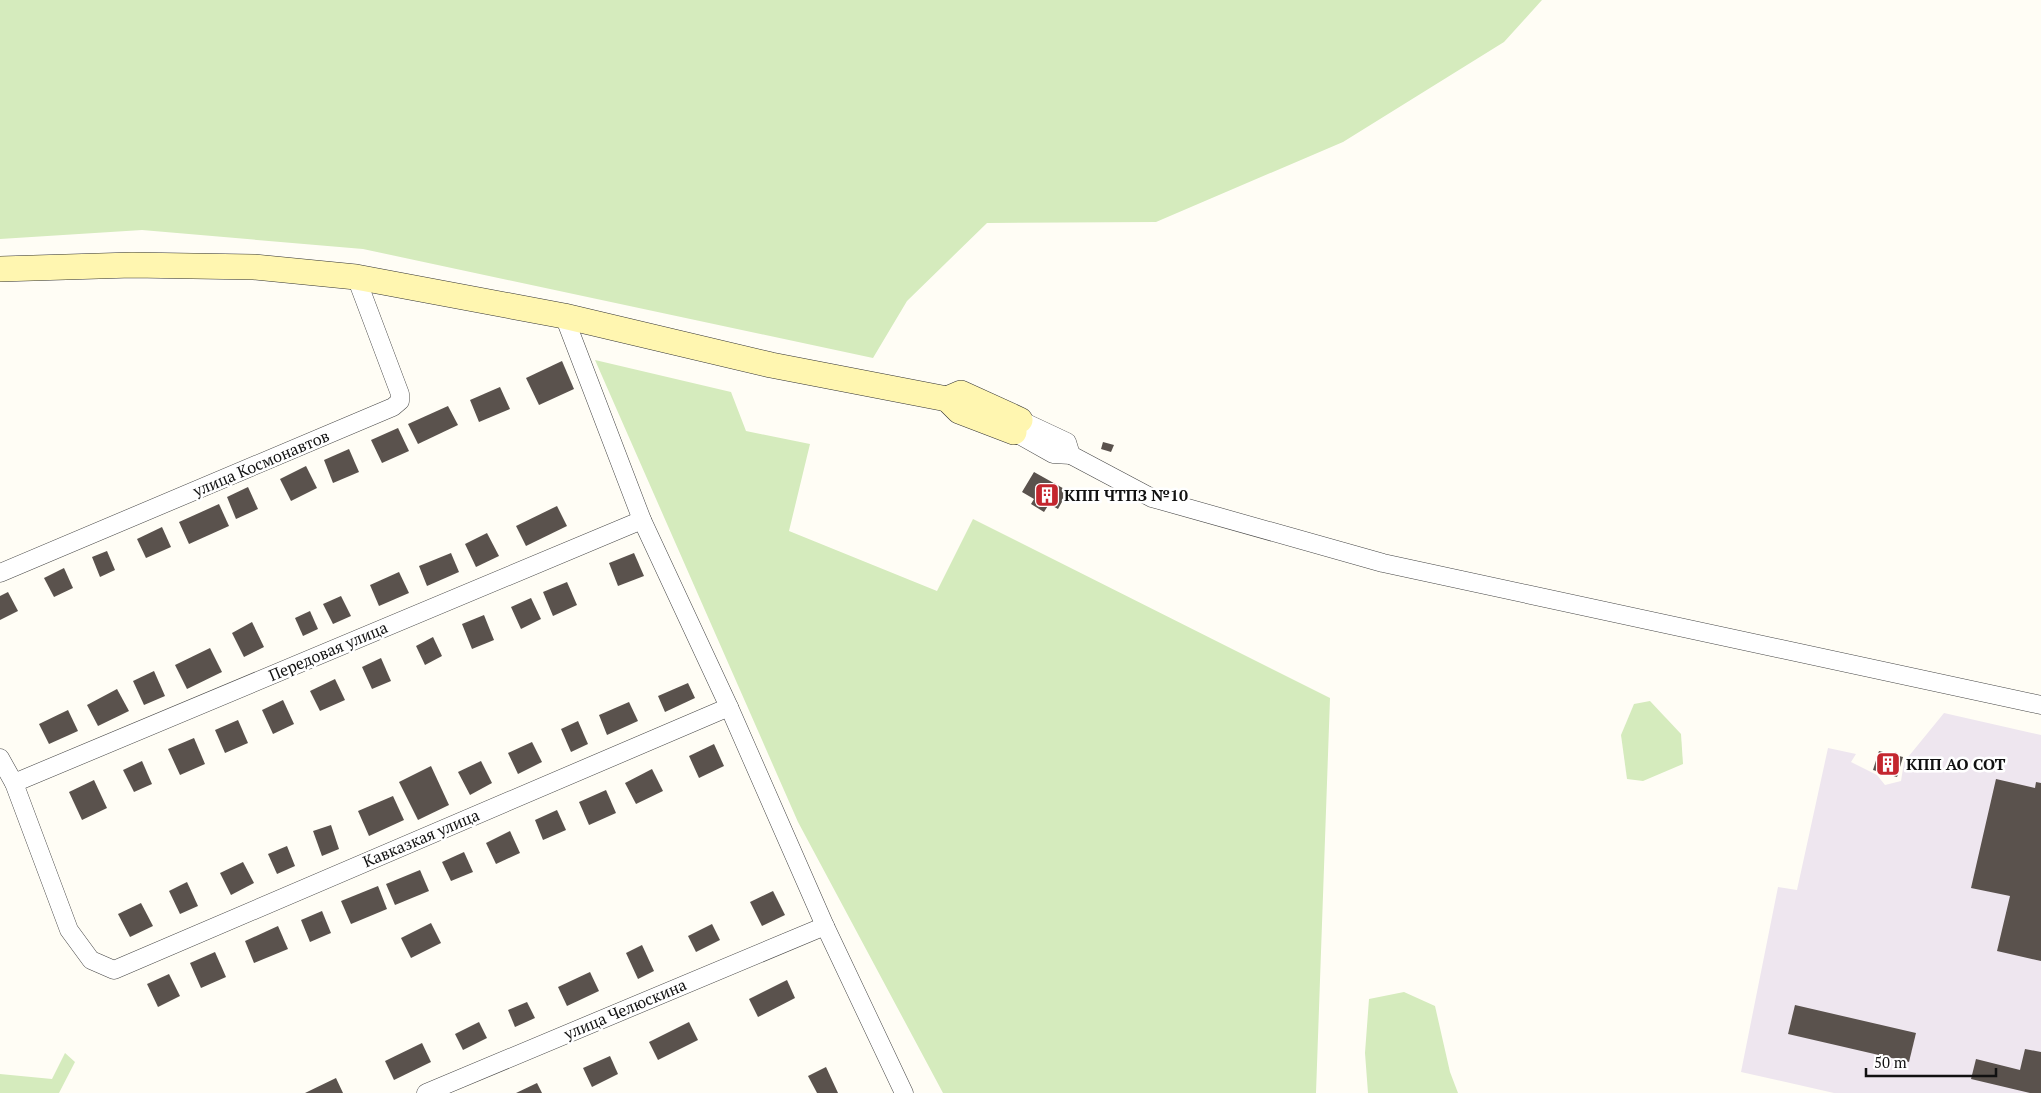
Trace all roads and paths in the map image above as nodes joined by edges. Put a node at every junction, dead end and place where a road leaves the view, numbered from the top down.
1 (0, 268) edge
2 (356, 277) junction
3 (564, 316) junction
4 (1017, 426) joint
5 (642, 520) junction
6 (0, 573) edge
7 (2041, 705) edge
8 (729, 707) junction
9 (0, 758) edge
10 (14, 783) junction
11 (825, 926) junction
12 (426, 1093) edge
13 (904, 1093) edge

1 - 2 street
2 - 3 street
2 - 6 street, улица Космонавтов
3 - 4 street
3 - 5 street
4 - 7 street
5 - 8 street
5 - 10 street, Передовая улица
8 - 10 street, Кавказкая улица
8 - 11 street
9 - 10 street
11 - 12 street, улица Челюскина
11 - 13 street

